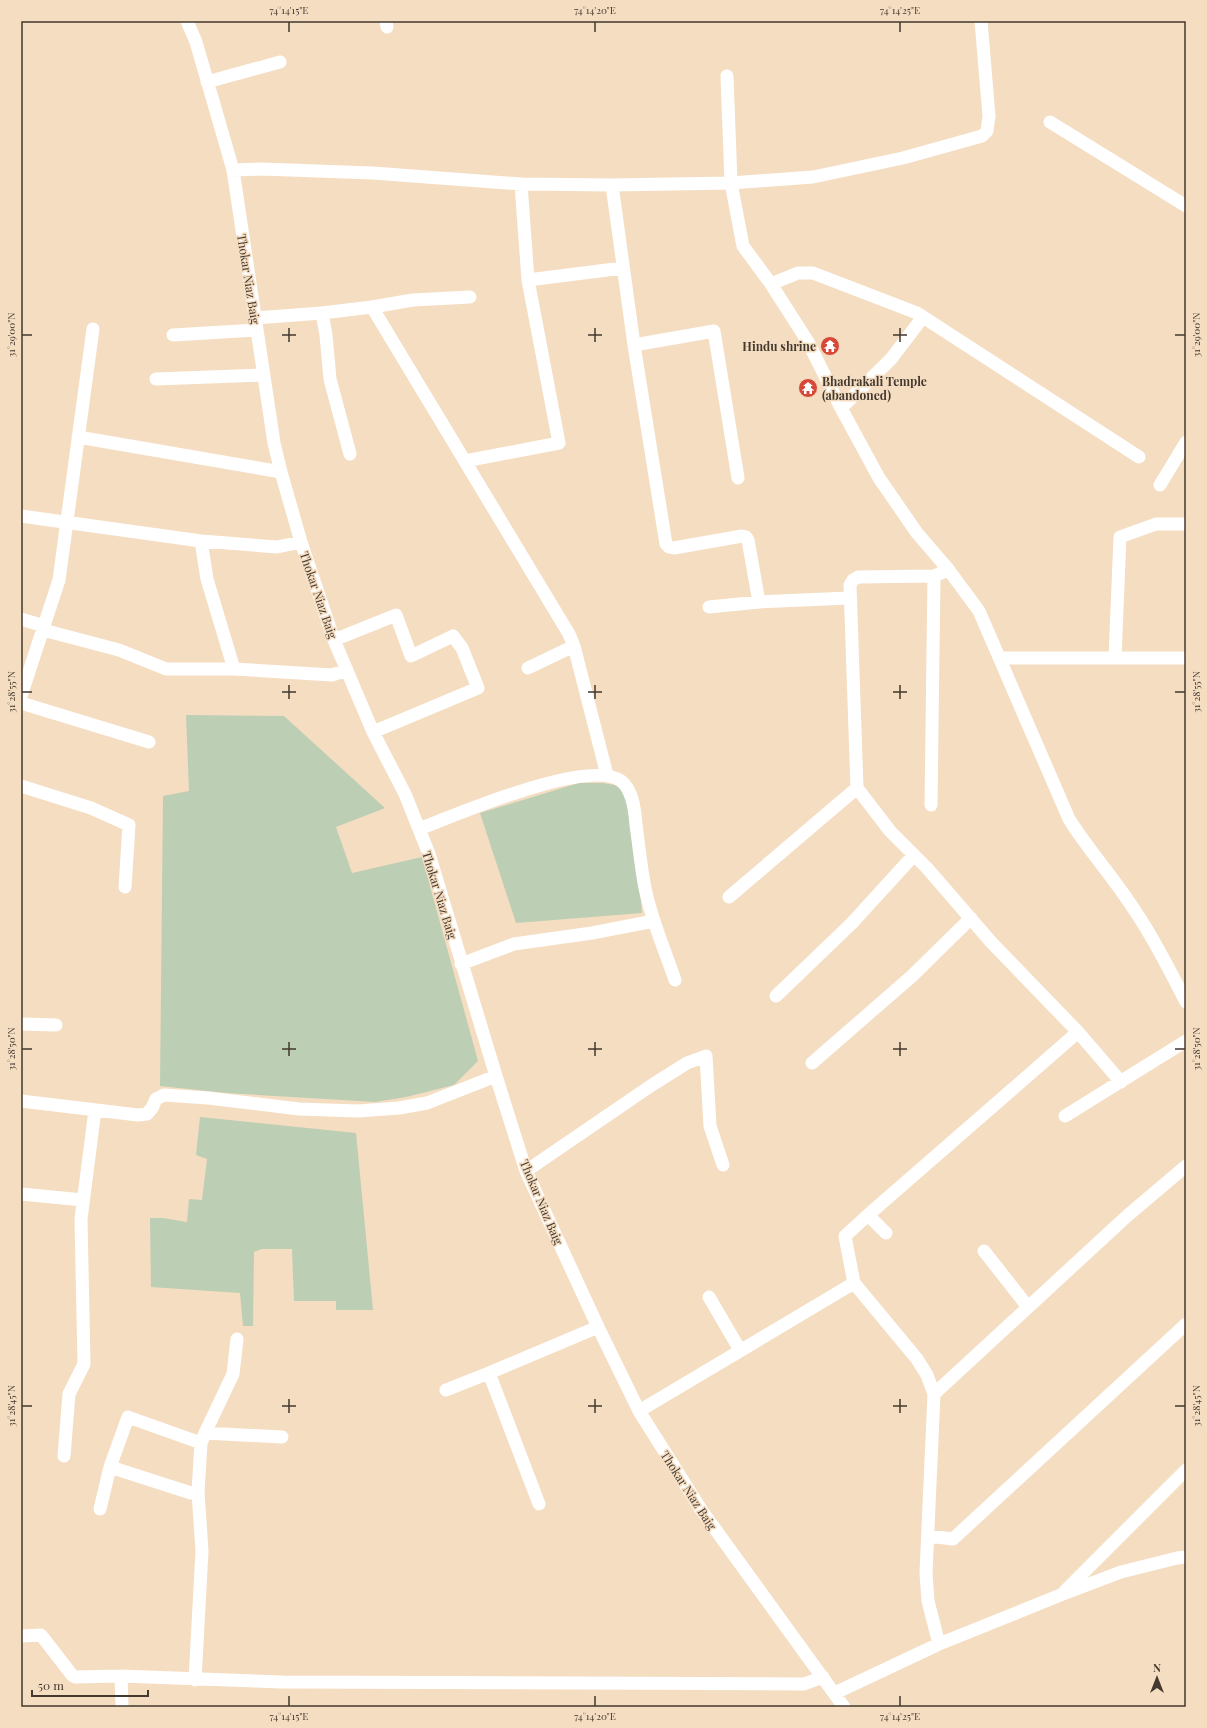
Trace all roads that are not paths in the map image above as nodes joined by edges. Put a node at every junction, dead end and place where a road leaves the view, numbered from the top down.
1 (187, 21) edge
2 (981, 21) edge
3 (280, 62) dead end
4 (727, 76) dead end
5 (207, 82) junction
6 (1050, 122) dead end
7 (233, 170) junction
8 (731, 183) junction
9 (521, 184) junction
10 (612, 185) junction
11 (1186, 206) edge
12 (623, 268) junction
13 (528, 280) junction
14 (772, 284) junction
15 (470, 297) dead end
16 (372, 307) junction
17 (322, 313) junction
18 (923, 317) junction
19 (256, 324) junction
20 (93, 329) dead end
21 (173, 335) dead end
22 (634, 345) junction
23 (264, 375) junction
24 (156, 379) dead end
25 (841, 408) junction
26 (78, 437) junction
27 (1186, 442) edge
28 (350, 454) dead end
29 (1139, 457) dead end
30 (465, 461) junction
31 (280, 472) junction
32 (738, 478) dead end
33 (1160, 486) dead end
34 (21, 516) edge
35 (66, 522) junction
36 (1186, 524) edge
37 (201, 541) junction
38 (301, 542) junction
39 (948, 570) junction
40 (934, 576) junction
41 (849, 598) junction
42 (759, 602) junction
43 (708, 607) dead end
44 (21, 619) edge
45 (44, 628) junction
46 (334, 640) junction
47 (574, 646) junction
48 (1000, 658) junction
49 (1115, 658) junction
50 (1186, 658) edge
51 (528, 668) dead end
52 (234, 669) junction
53 (347, 670) junction
54 (21, 696) edge
55 (21, 703) edge
56 (373, 732) junction
57 (149, 742) dead end
58 (607, 775) junction
59 (21, 786) edge
60 (857, 788) junction
61 (931, 805) dead end
62 (419, 829) junction
63 (914, 855) junction
64 (125, 887) dead end
65 (729, 897) dead end
66 (971, 918) junction
67 (654, 921) junction
68 (462, 964) junction
69 (675, 980) dead end
70 (776, 996) dead end
71 (1185, 997) edge
72 (21, 1024) edge
73 (56, 1025) dead end
74 (1078, 1032) junction
75 (1186, 1041) edge
76 (812, 1064) dead end
77 (496, 1076) junction
78 (1121, 1082) junction
79 (21, 1101) edge
80 (95, 1110) junction
81 (1065, 1116) dead end
82 (724, 1165) dead end
83 (1186, 1166) edge
84 (526, 1171) junction
85 (21, 1194) edge
86 (83, 1200) junction
87 (868, 1215) junction
88 (886, 1233) dead end
89 (984, 1251) dead end
90 (854, 1283) junction
91 (709, 1297) dead end
92 (1028, 1307) junction
93 (1186, 1324) edge
94 (598, 1327) junction
95 (237, 1339) dead end
96 (740, 1350) junction
97 (490, 1373) junction
98 (446, 1390) dead end
99 (934, 1394) junction
100 (639, 1411) junction
101 (282, 1436) dead end
102 (203, 1438) junction
103 (64, 1456) dead end
104 (110, 1467) junction
105 (1186, 1470) edge
106 (198, 1492) junction
107 (539, 1504) dead end
108 (100, 1509) dead end
109 (928, 1536) junction
110 (1186, 1557) edge
111 (1063, 1594) junction
112 (21, 1636) edge
113 (939, 1644) junction
114 (121, 1676) junction
115 (823, 1677) junction
116 (195, 1680) junction
117 (835, 1693) junction
118 (122, 1707) edge
119 (844, 1707) edge

1 - 5 street, Thokar Niaz Baig
2 - 8 street
3 - 5 street
4 - 8 street
5 - 7 street, Thokar Niaz Baig
6 - 11 street
7 - 9 street
7 - 19 street, Thokar Niaz Baig
8 - 10 street
8 - 14 street
9 - 10 street
9 - 13 street
10 - 12 street
12 - 13 street
12 - 22 street
13 - 30 street
14 - 18 street
14 - 25 street
15 - 16 street
16 - 17 street
16 - 30 street
17 - 19 street
17 - 28 street
18 - 25 street
18 - 29 street
19 - 21 street
19 - 23 street, Thokar Niaz Baig
20 - 26 street
22 - 32 street
22 - 42 street
23 - 24 street
23 - 31 street, Thokar Niaz Baig
25 - 39 street
26 - 31 street
26 - 35 street
27 - 33 street
30 - 47 street
31 - 38 street, Thokar Niaz Baig
34 - 35 street
35 - 37 street
35 - 45 street
36 - 49 street
37 - 38 street
37 - 52 street
38 - 46 street, Thokar Niaz Baig
39 - 40 street
39 - 48 street
40 - 41 street
40 - 61 street
41 - 42 street
41 - 60 street
42 - 43 street
44 - 45 street
45 - 52 street
45 - 54 street
46 - 53 street, Thokar Niaz Baig
46 - 56 street
47 - 51 street
47 - 58 street
48 - 49 street
48 - 71 street
49 - 50 street
52 - 53 street
53 - 56 street, Thokar Niaz Baig
55 - 57 street
56 - 62 street, Thokar Niaz Baig
58 - 62 street
58 - 67 street
59 - 64 street
60 - 63 street
60 - 65 street
62 - 68 street, Thokar Niaz Baig
63 - 66 street
63 - 70 street
66 - 74 street
66 - 76 street
67 - 68 street
67 - 69 street
68 - 77 street, Thokar Niaz Baig
72 - 73 street
74 - 78 street
74 - 87 street
75 - 78 street
77 - 80 street
77 - 84 street, Thokar Niaz Baig
78 - 81 street
79 - 80 street
80 - 86 street
82 - 84 street
83 - 92 street
84 - 94 street, Thokar Niaz Baig
85 - 86 street
86 - 103 street
87 - 88 street
87 - 90 street
89 - 92 street
90 - 96 street
90 - 99 street
91 - 96 street
92 - 99 street
93 - 109 street
94 - 97 street
94 - 100 street, Thokar Niaz Baig
95 - 102 street
96 - 100 street
97 - 98 street
97 - 107 street
99 - 109 street
100 - 115 street, Thokar Niaz Baig
101 - 102 street
102 - 104 street
102 - 106 street
104 - 106 street
104 - 108 street
105 - 111 street
106 - 116 street
109 - 113 street
110 - 111 street
111 - 113 street
112 - 114 street
113 - 117 street
114 - 116 street
114 - 118 street
115 - 116 street
115 - 117 street, Thokar Niaz Baig
117 - 119 street, Thokar Niaz Baig

